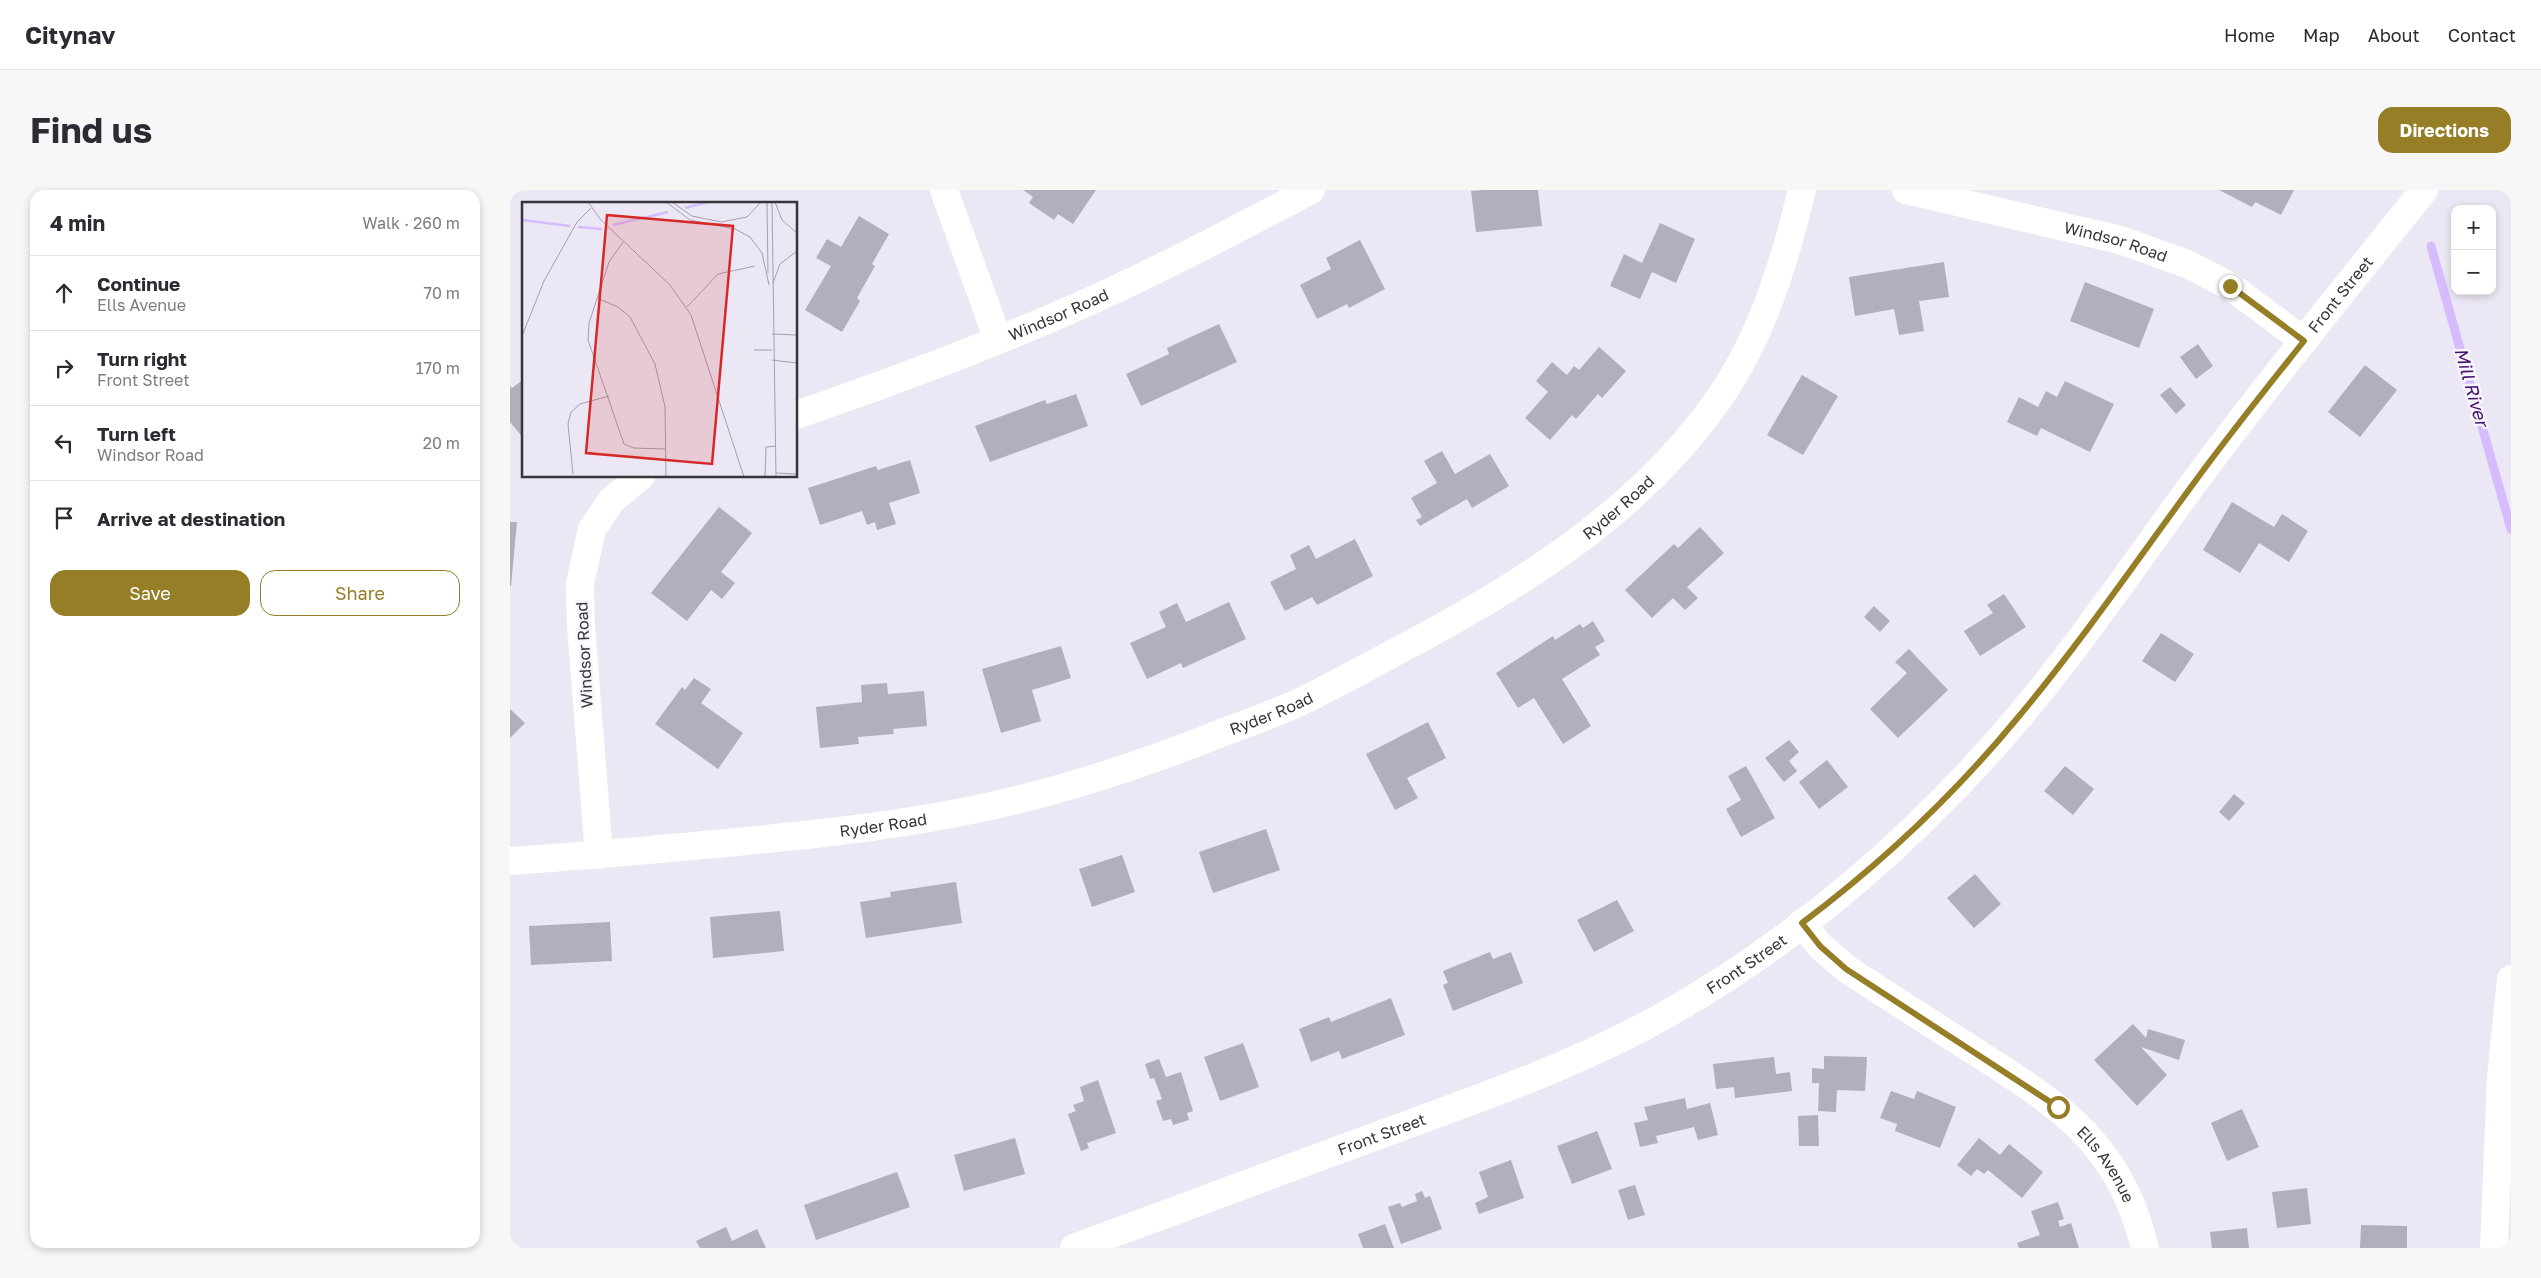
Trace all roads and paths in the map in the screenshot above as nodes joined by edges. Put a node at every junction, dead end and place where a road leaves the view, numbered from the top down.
1 (944, 190) edge
2 (1311, 190) edge
3 (1802, 190) edge
4 (1906, 190) edge
5 (2424, 190) edge
6 (998, 340) junction
7 (2304, 341) junction
8 (798, 414) edge
9 (639, 478) edge
10 (599, 855) junction
11 (510, 861) edge
12 (1802, 923) junction
13 (2511, 980) edge
14 (1074, 1248) edge
15 (2145, 1248) edge
16 (2494, 1248) edge

1 - 6 main road
2 - 6 main road, Windsor Road
3 - 10 main road, Ryder Road
4 - 7 main road, Windsor Road
5 - 7 main road, Front Street
6 - 8 main road, Windsor Road
7 - 12 main road, Front Street
9 - 10 main road, Windsor Road
10 - 11 main road, Ryder Road
12 - 14 main road, Front Street
12 - 15 main road, Ells Avenue
13 - 16 main road

